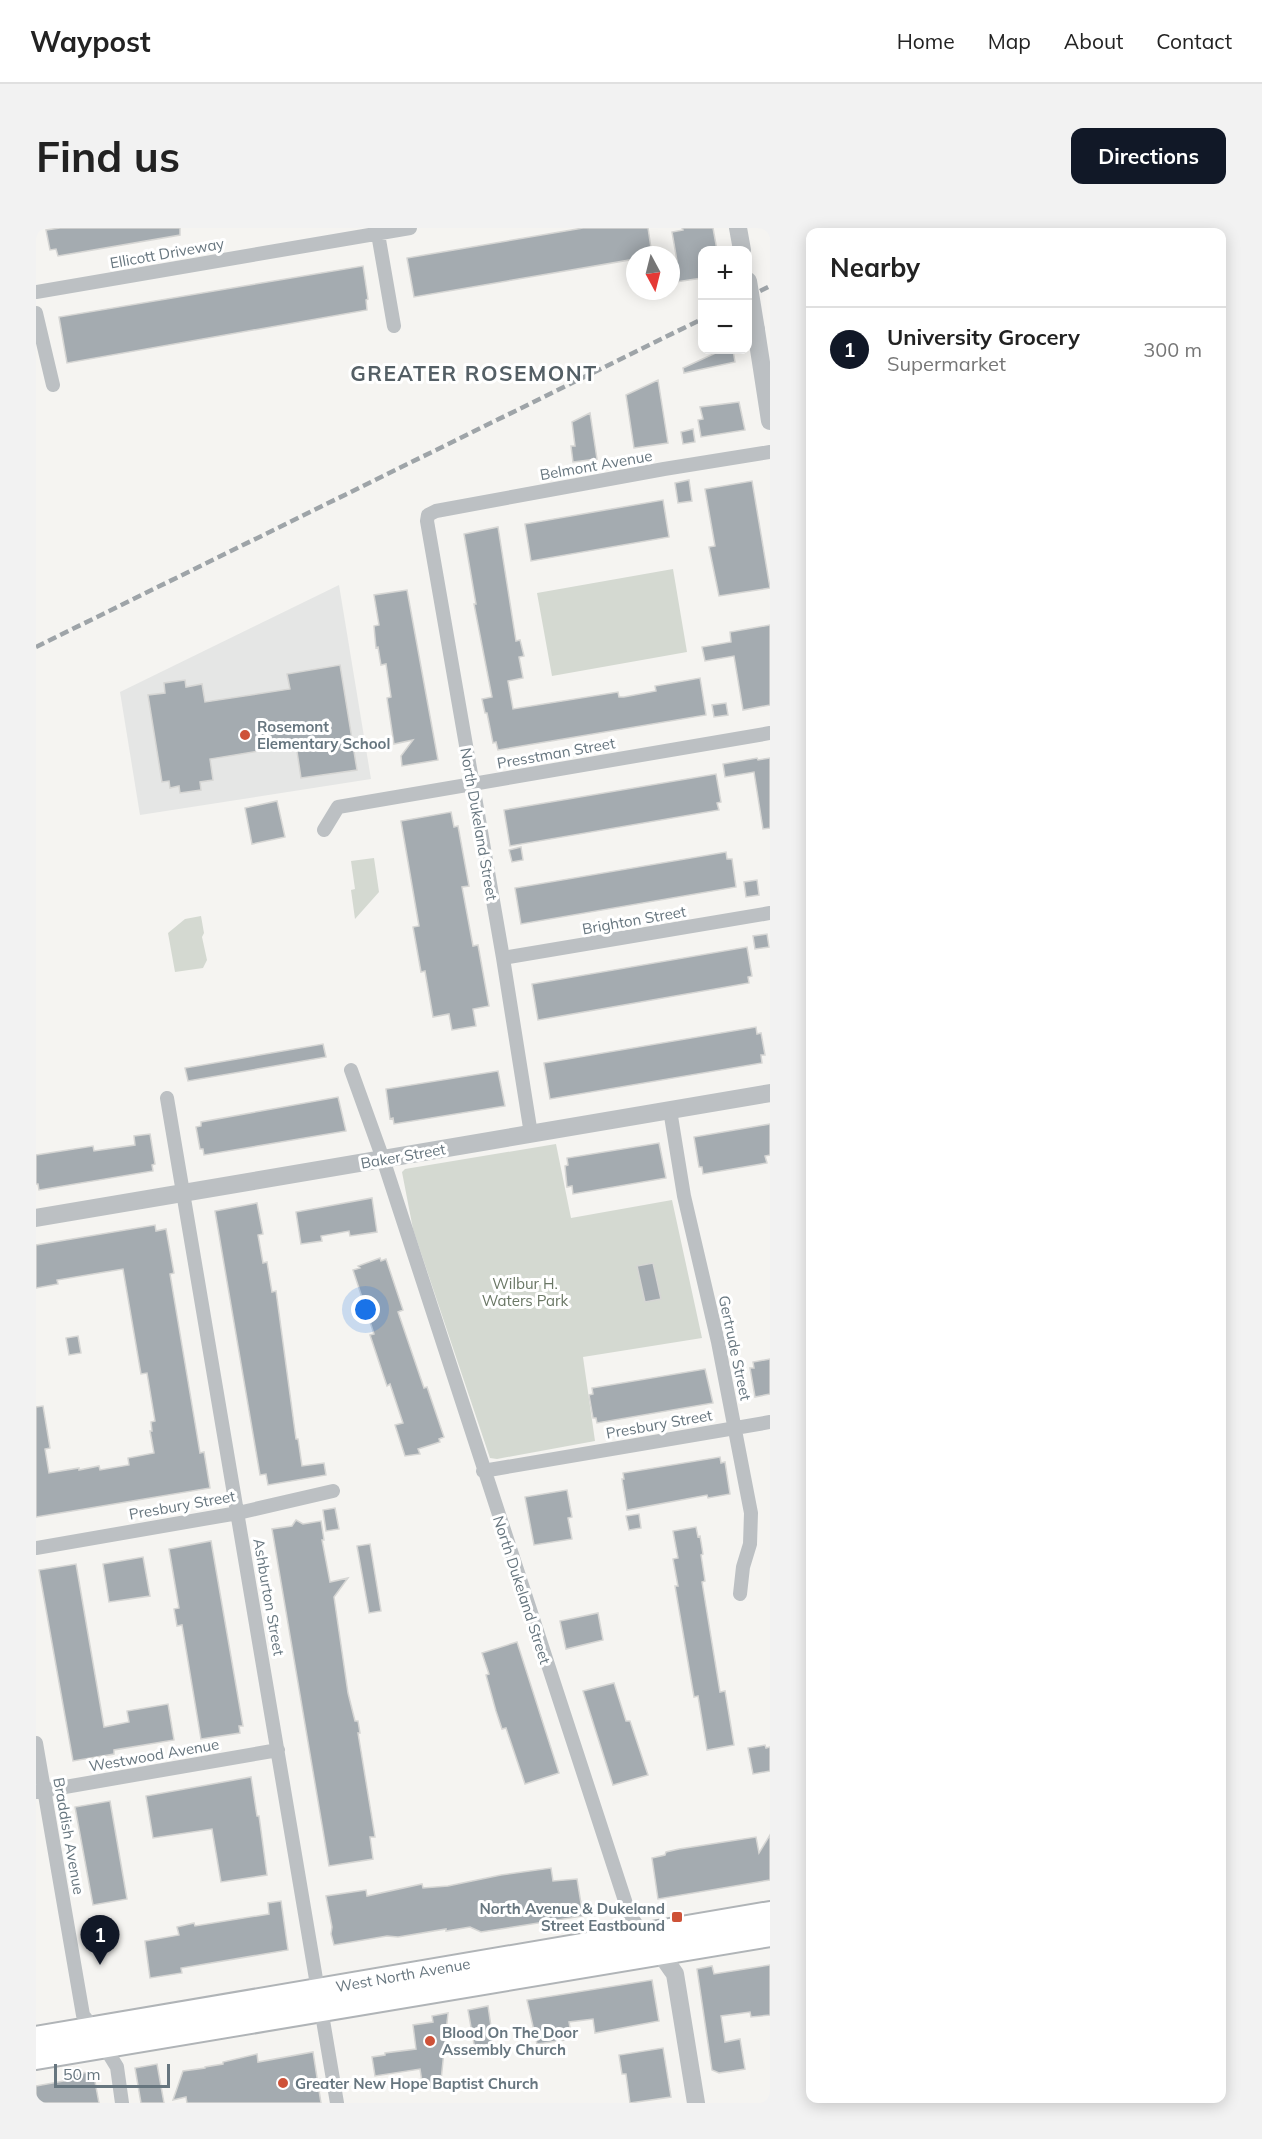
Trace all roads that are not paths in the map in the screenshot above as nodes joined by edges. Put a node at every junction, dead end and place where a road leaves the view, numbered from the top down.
1 (410, 228) edge
2 (738, 228) edge
3 (377, 231) edge
4 (741, 246) edge
5 (36, 292) edge
6 (750, 300) edge
7 (36, 313) edge
8 (394, 326) dead end
9 (53, 385) dead end
10 (770, 421) edge
11 (770, 452) edge
12 (428, 515) joint
13 (770, 733) edge
14 (472, 784) junction
15 (324, 830) dead end
16 (770, 913) edge
17 (503, 958) junction
18 (351, 1070) dead end
19 (770, 1093) edge
20 (167, 1098) dead end
21 (670, 1110) junction
22 (531, 1134) junction
23 (383, 1159) junction
24 (183, 1193) junction
25 (36, 1218) edge
26 (770, 1422) edge
27 (735, 1428) junction
28 (483, 1471) junction
29 (333, 1491) dead end
30 (238, 1513) junction
31 (36, 1548) edge
32 (741, 1594) dead end
33 (36, 1743) edge
34 (278, 1750) junction
35 (40, 1791) edge
36 (770, 1913) edge
37 (642, 1935) junction
38 (770, 1935) edge
39 (661, 1954) junction
40 (320, 2000) junction
41 (98, 2037) junction
42 (36, 2038) edge
43 (36, 2058) edge
44 (122, 2103) edge
45 (337, 2103) edge
46 (696, 2103) edge

1 - 3 street, Ellicott Driveway
2 - 4 street
3 - 5 street, Ellicott Driveway
3 - 8 street
6 - 10 street, bridge
7 - 9 street
11 - 12 street, Belmont Avenue
12 - 14 street, North Dukeland Street
13 - 14 street, Presstman Street
14 - 15 street, Presstman Street
14 - 17 street, North Dukeland Street
16 - 17 street, Brighton Street
17 - 22 street, North Dukeland Street
18 - 23 street, North Dukeland Street
19 - 21 street, Baker Street
20 - 24 street, Ashburton Street
21 - 22 street, Baker Street
21 - 27 street, Gertrude Street
22 - 23 street, Baker Street
23 - 24 street, Baker Street
23 - 28 street, North Dukeland Street
24 - 25 street, Baker Street
24 - 30 street, Ashburton Street
26 - 27 street, Presbury Street
27 - 28 street, Presbury Street
27 - 32 street, Gertrude Street
28 - 37 street, North Dukeland Street
29 - 30 street, Presbury Street
30 - 31 street, Presbury Street
30 - 34 street, Ashburton Street
33 - 35 street, Braddish Avenue
34 - 35 street, Westwood Avenue
34 - 40 street, Ashburton Street
35 - 41 street, Braddish Avenue
36 - 37 main road, West North Avenue
37 - 39 street, North Dukeland Street
37 - 40 main road, West North Avenue
38 - 39 main road, West North Avenue
39 - 40 main road, West North Avenue
39 - 46 street, North Dukeland Street
40 - 41 main road, West North Avenue
40 - 45 street, Ashburton Street
41 - 42 main road, West North Avenue
41 - 43 main road, West North Avenue
41 - 44 street, Braddish Avenue

